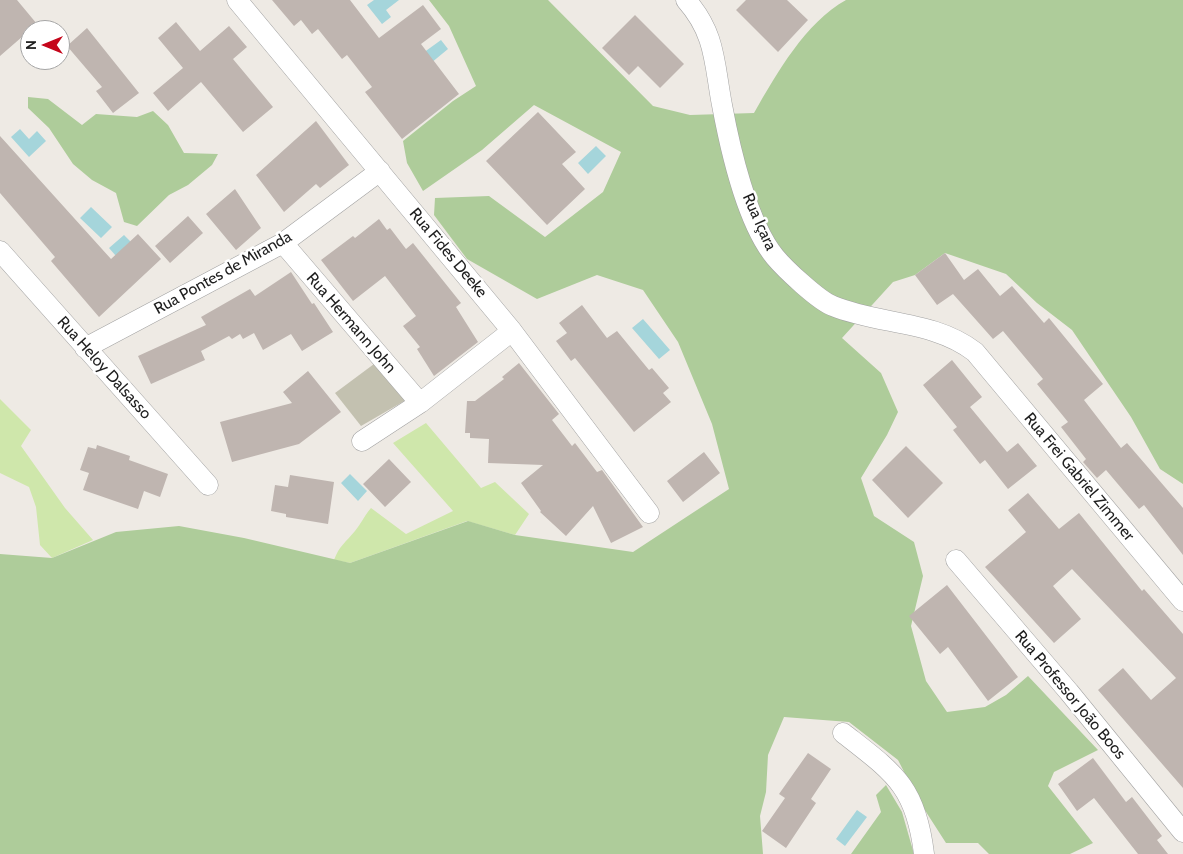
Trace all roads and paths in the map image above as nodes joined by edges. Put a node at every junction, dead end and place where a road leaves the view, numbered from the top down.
1 (237, 0) edge
2 (686, 0) edge
3 (380, 171) junction
4 (283, 243) junction
5 (0, 251) edge
6 (512, 331) junction
7 (85, 348) junction
8 (975, 352) joint
9 (420, 403) junction
10 (362, 441) dead end
11 (208, 485) dead end
12 (649, 513) dead end
13 (956, 560) dead end
14 (1183, 602) edge
15 (843, 733) dead end
16 (1183, 832) edge
17 (924, 854) edge

1 - 3 street, Rua Fides Deeke
2 - 8 street, Rua Içara
3 - 4 street, Rua Pontes de Miranda
3 - 6 street, Rua Fides Deeke
4 - 7 street, Rua Pontes de Miranda
4 - 9 street, Rua Hermann John
5 - 7 street, Rua Heloy Dalsasso
6 - 9 street
6 - 12 street, Rua Fides Deeke
7 - 11 street, Rua Heloy Dalsasso
8 - 14 street, Rua Frei Gabriel Zimmer
9 - 10 street
13 - 16 street, Rua Professor João Boos
15 - 17 street

